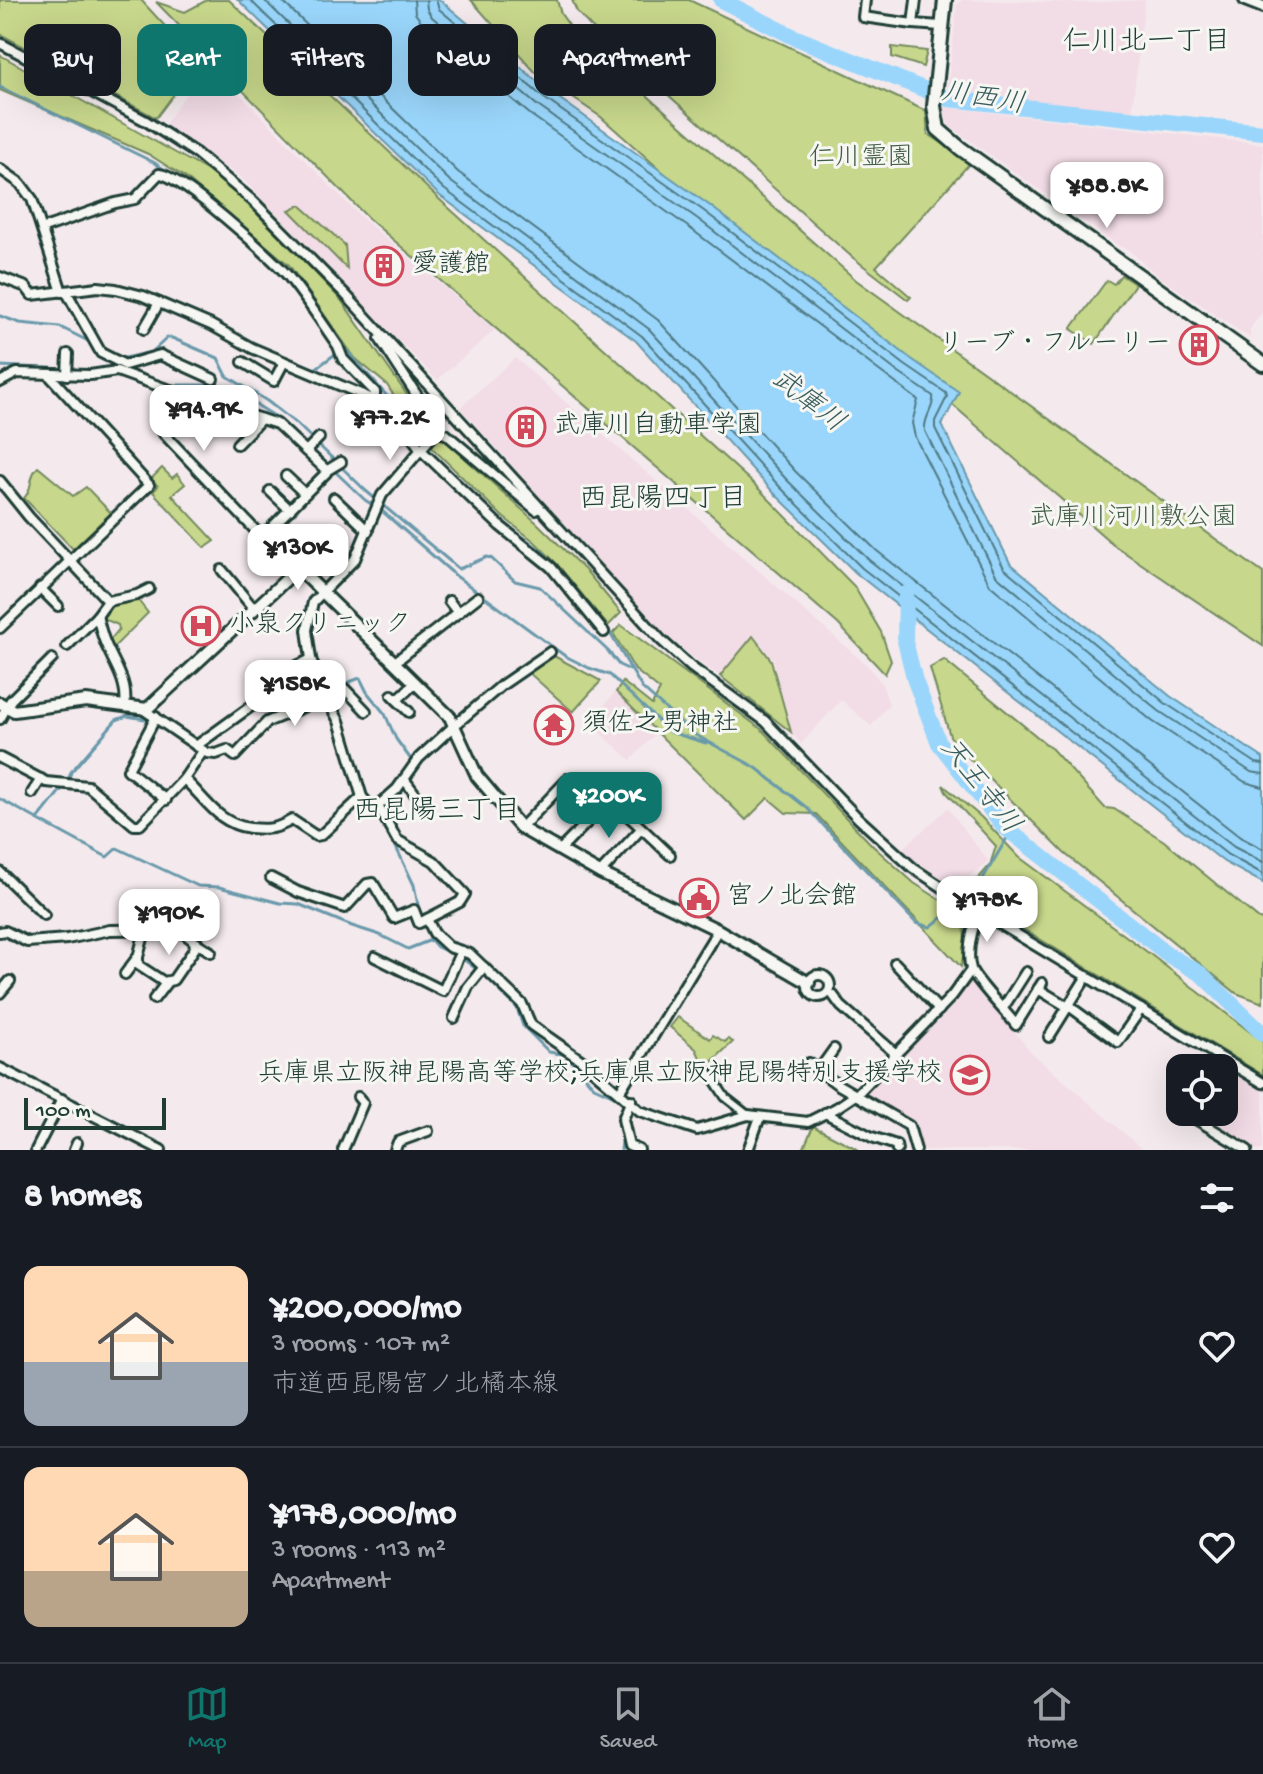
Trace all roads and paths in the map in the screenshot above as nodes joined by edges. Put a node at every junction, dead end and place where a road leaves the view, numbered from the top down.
1 (865, 0) edge
2 (916, 0) edge
3 (945, 0) edge
4 (1245, 0) edge
5 (1263, 7) edge
6 (913, 24) junction
7 (941, 26) junction
8 (0, 43) edge
9 (0, 169) edge
10 (44, 228) junction
11 (0, 277) edge
12 (63, 289) junction
13 (159, 303) junction
14 (373, 324) junction
15 (144, 329) dead end
16 (243, 362) dead end
17 (284, 362) junction
18 (1263, 364) edge
19 (117, 367) junction
20 (48, 374) junction
21 (213, 379) dead end
22 (0, 382) edge
23 (167, 389) junction
24 (375, 395) junction
25 (261, 419) junction
26 (436, 432) junction
27 (319, 438) dead end
28 (237, 444) dead end
29 (421, 449) junction
30 (307, 450) junction
31 (341, 462) dead end
32 (326, 471) junction
33 (286, 476) dead end
34 (0, 481) edge
35 (270, 491) dead end
36 (305, 494) junction
37 (334, 498) dead end
38 (290, 510) junction
39 (546, 516) junction
40 (368, 531) junction
41 (262, 537) junction
42 (69, 560) junction
43 (222, 570) dead end
44 (295, 572) junction
45 (40, 588) junction
46 (149, 589) dead end
47 (324, 591) junction
48 (478, 597) dead end
49 (108, 601) junction
50 (449, 601) dead end
51 (58, 606) dead end
52 (254, 609) junction
53 (458, 613) junction
54 (97, 616) junction
55 (1, 625) edge
56 (604, 632) dead end
57 (67, 646) dead end
58 (550, 652) dead end
59 (52, 659) dead end
60 (311, 659) junction
61 (395, 662) junction
62 (415, 683) junction
63 (324, 694) junction
64 (2, 705) edge
65 (125, 706) junction
66 (144, 710) junction
67 (366, 711) dead end
68 (409, 712) dead end
69 (156, 717) junction
70 (0, 719) edge
71 (455, 725) junction
72 (199, 748) junction
73 (0, 758) edge
74 (41, 779) junction
75 (184, 779) junction
76 (404, 779) junction
77 (32, 793) dead end
78 (362, 797) junction
79 (166, 800) junction
80 (609, 800) junction
81 (378, 806) junction
82 (427, 810) dead end
83 (521, 828) junction
84 (641, 829) junction
85 (560, 850) junction
86 (670, 855) dead end
87 (0, 872) edge
88 (600, 873) junction
89 (271, 878) dead end
90 (980, 912) junction
91 (44, 915) dead end
92 (427, 919) junction
93 (718, 930) junction
94 (145, 931) junction
95 (0, 932) edge
96 (194, 941) junction
97 (461, 951) junction
98 (211, 952) dead end
99 (138, 957) junction
100 (375, 957) dead end
101 (895, 963) dead end
102 (481, 970) junction
103 (971, 970) junction
104 (1026, 972) dead end
105 (125, 974) dead end
106 (175, 976) junction
107 (1087, 976) junction
108 (167, 982) junction
109 (184, 982) dead end
110 (809, 983) dead end
111 (443, 991) junction
112 (833, 995) dead end
113 (154, 999) dead end
114 (438, 1003) dead end
115 (1068, 1007) junction
116 (1003, 1008) junction
117 (1141, 1009) junction
118 (939, 1010) junction
119 (454, 1018) dead end
120 (1049, 1037) dead end
121 (834, 1049) dead end
122 (896, 1054) junction
123 (809, 1063) dead end
124 (0, 1068) edge
125 (819, 1070) junction
126 (708, 1071) dead end
127 (1263, 1083) edge
128 (620, 1091) junction
129 (857, 1094) junction
130 (358, 1097) dead end
131 (62, 1099) junction
132 (631, 1100) junction
133 (825, 1113) junction
134 (748, 1115) junction
135 (760, 1117) junction
136 (1207, 1126) edge
137 (425, 1135) dead end
138 (36, 1150) edge
139 (161, 1150) edge
140 (343, 1150) edge
141 (395, 1150) edge
142 (639, 1150) edge
143 (748, 1150) edge
144 (897, 1150) edge
145 (916, 1150) edge
146 (1247, 1150) edge

1 - 6 street
2 - 6 street
3 - 7 main road
4 - 5 street
6 - 7 street
7 - 18 main road
8 - 14 street
9 - 10 street
10 - 12 street
10 - 24 street
11 - 12 street
12 - 13 street
12 - 19 street
13 - 15 street
13 - 17 street
14 - 26 street
14 - 39 street
16 - 17 street
17 - 24 street
19 - 20 street
19 - 21 street
19 - 23 street
20 - 22 street
20 - 42 street
23 - 25 street
23 - 41 street
24 - 29 street
25 - 28 street
25 - 30 street
26 - 29 street
26 - 39 street
27 - 30 street
29 - 40 street
29 - 56 street
30 - 32 street
31 - 32 street
32 - 36 street
33 - 36 street
34 - 42 street
35 - 38 street
36 - 38 street
37 - 40 street
38 - 41 street
39 - 90 street
40 - 47 street
41 - 44 street
42 - 45 street
42 - 49 street
43 - 52 street
44 - 47 street
44 - 52 street
45 - 51 street
45 - 55 street
46 - 49 street
47 - 60 street
47 - 61 street
48 - 53 street
49 - 54 street
50 - 53 street
52 - 66 street
53 - 61 street
54 - 57 street
54 - 65 street
58 - 71 street
59 - 64 street
60 - 63 street
60 - 72 street
61 - 62 street
62 - 68 street
62 - 71 street
63 - 67 street
63 - 72 street
63 - 78 street
64 - 65 street
64 - 70 street
65 - 66 street
66 - 69 street
69 - 72 street
69 - 79 street
71 - 76 street
71 - 83 street
72 - 75 street
73 - 74 street
74 - 77 street
74 - 79 street
75 - 78 street
75 - 79 street
76 - 81 street
76 - 82 street
78 - 81 street
80 - 83 street
80 - 84 street
80 - 85 street
81 - 92 street
83 - 85 street
84 - 86 street
84 - 88 street
85 - 88 street
87 - 91 street
88 - 93 street
89 - 92 street
90 - 103 street
90 - 107 street
92 - 97 street
93 - 110 street
93 - 128 street
94 - 95 street
94 - 96 street
94 - 99 street
96 - 98 street
96 - 106 street
97 - 102 street
97 - 111 street
99 - 105 street
99 - 108 street
100 - 111 street
101 - 118 street
102 - 119 street
102 - 128 street
103 - 116 street
103 - 118 street
104 - 116 street
106 - 108 street
106 - 109 street
107 - 115 street
107 - 117 street
108 - 113 street
111 - 114 street
112 - 122 street
115 - 116 street
115 - 117 street
115 - 120 street
117 - 127 street
118 - 122 street
121 - 125 street
122 - 129 street
123 - 125 street
124 - 131 street
125 - 129 street
126 - 134 street
128 - 132 street
129 - 133 street
129 - 145 street
130 - 140 street
131 - 138 street
131 - 139 street
132 - 134 street
132 - 142 street
133 - 135 street
133 - 144 street
134 - 135 street
135 - 143 street
136 - 146 street
137 - 141 street

